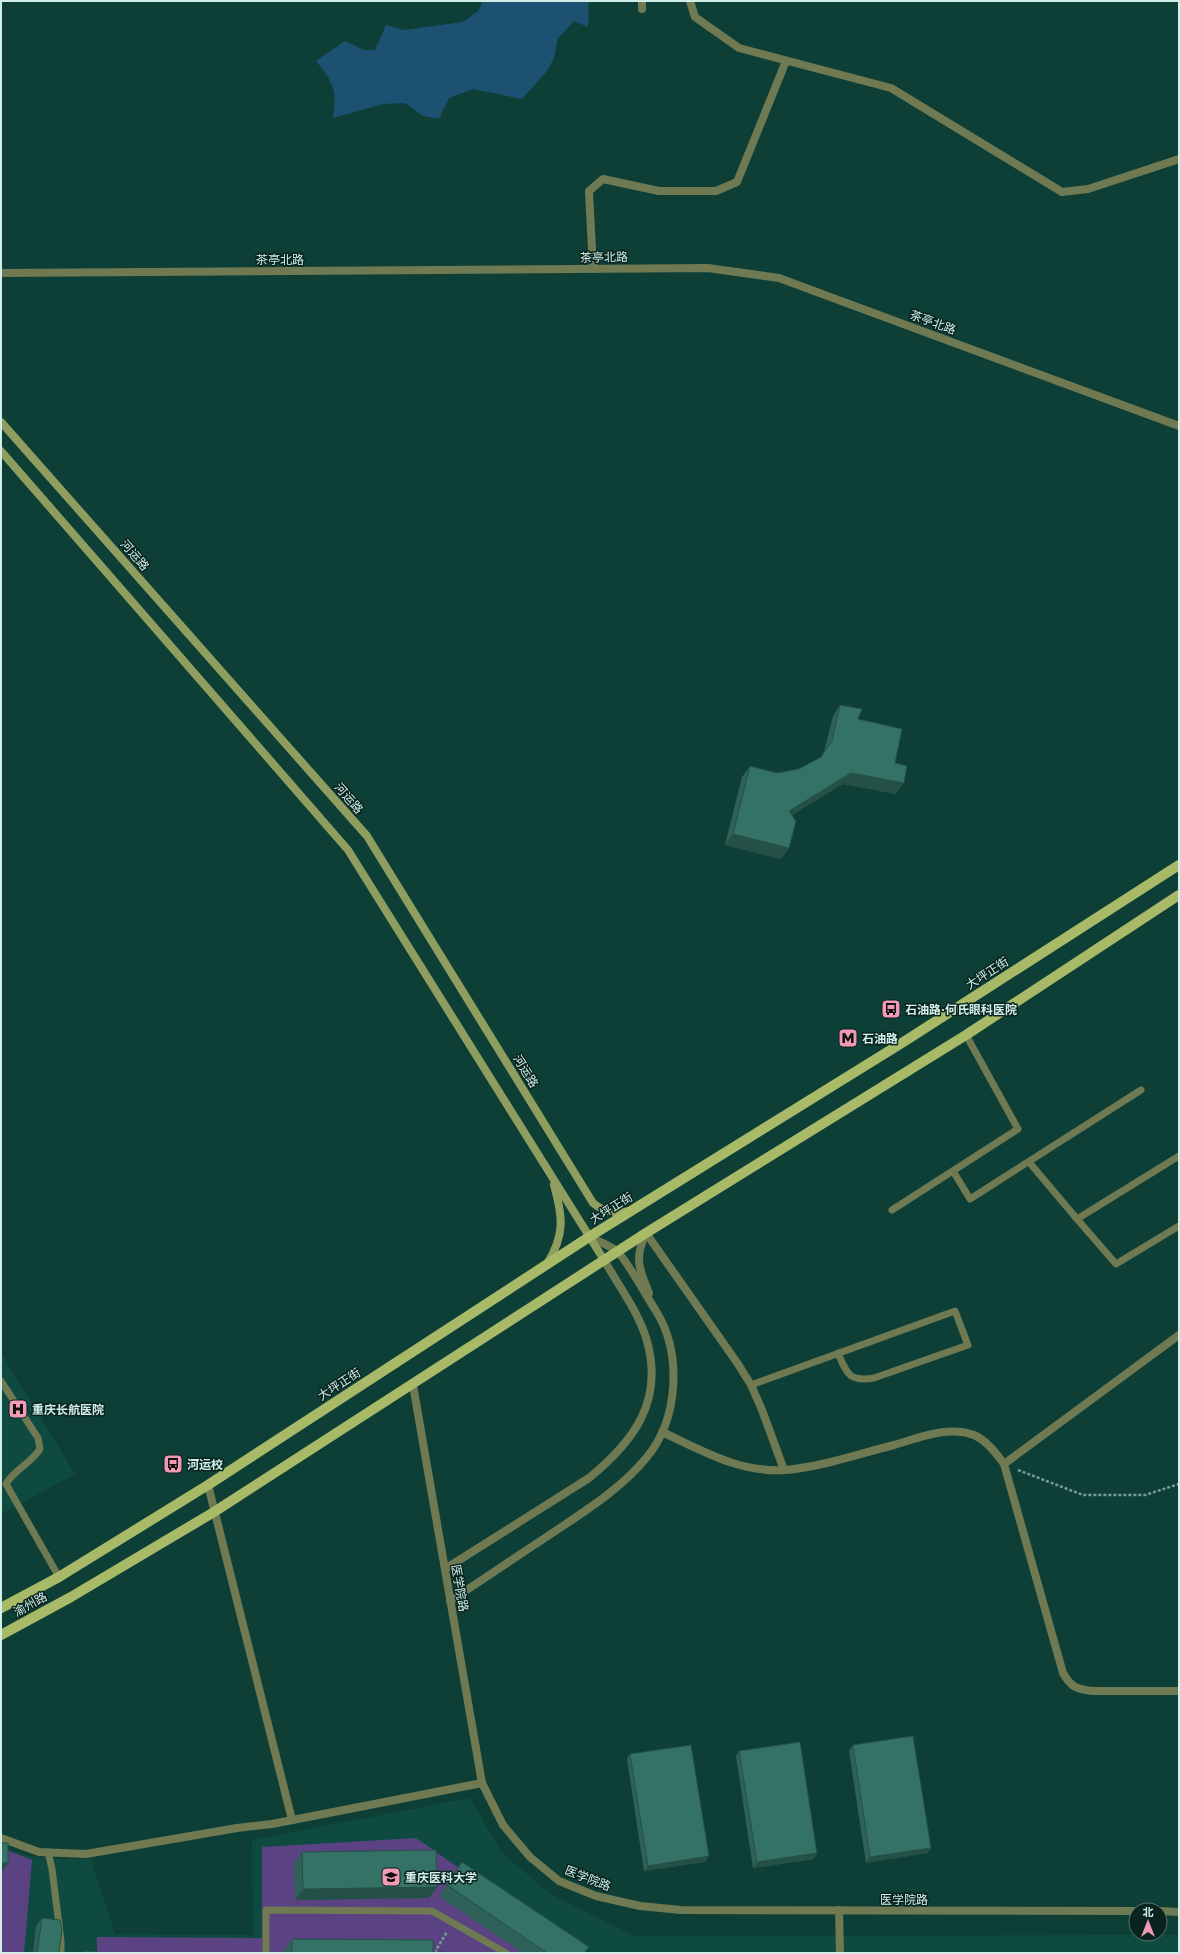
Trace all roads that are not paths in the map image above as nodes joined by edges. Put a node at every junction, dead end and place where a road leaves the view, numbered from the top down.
1 (690, 1) edge
2 (786, 61) junction
3 (1179, 159) edge
4 (593, 270) junction
5 (1, 273) edge
6 (1, 422) edge
7 (1179, 426) edge
8 (1, 451) edge
9 (1179, 865) edge
10 (1179, 895) edge
11 (966, 1034) junction
12 (1141, 1090) dead end
13 (1179, 1156) edge
14 (1029, 1162) junction
15 (953, 1172) junction
16 (552, 1177) junction
17 (631, 1210) junction
18 (892, 1210) dead end
19 (1077, 1219) junction
20 (1179, 1226) edge
21 (646, 1233) junction
22 (589, 1237) junction
23 (618, 1251) junction
24 (604, 1260) junction
25 (546, 1265) junction
26 (659, 1317) junction
27 (1179, 1335) edge
28 (838, 1353) junction
29 (1, 1381) edge
30 (413, 1385) junction
31 (751, 1385) junction
32 (662, 1432) junction
33 (1004, 1464) junction
34 (784, 1470) junction
35 (208, 1485) junction
36 (214, 1512) junction
37 (445, 1569) junction
38 (59, 1577) junction
39 (450, 1601) junction
40 (1, 1608) edge
41 (1, 1635) edge
42 (1179, 1691) edge
43 (482, 1783) junction
44 (292, 1820) junction
45 (1, 1838) edge
46 (48, 1852) junction
47 (838, 1910) junction
48 (1128, 1911) edge
49 (1168, 1911) edge
50 (1179, 1912) edge
51 (61, 1953) edge
52 (266, 1953) edge
53 (506, 1953) edge
54 (840, 1953) edge

1 - 2 street
2 - 3 street
2 - 4 street
4 - 5 street, 茶亭北路
4 - 7 street, 茶亭北路
6 - 17 main road, 河运路
8 - 16 main road
9 - 17 main road, 大坪正街
10 - 11 main road
11 - 15 lane
11 - 21 main road
12 - 14 lane
13 - 19 lane
14 - 15 lane
14 - 19 lane
15 - 18 lane
16 - 22 main road
16 - 25 main road
17 - 22 main road, 大坪正街
19 - 20 lane
21 - 23 main road
21 - 26 street
21 - 31 street
22 - 23 street
22 - 24 main road
22 - 25 main road, 大坪正街
23 - 24 main road
23 - 26 street
24 - 30 main road
24 - 37 street
25 - 35 main road, 大坪正街
26 - 32 street
27 - 33 street
28 - 28 lane
28 - 31 lane
29 - 38 lane
30 - 36 main road
30 - 37 street, 医学院路
31 - 34 street
32 - 34 street
32 - 39 street
33 - 34 street
33 - 42 street
35 - 36 street
35 - 38 main road, 大坪正街
36 - 41 main road, 渝州路
36 - 44 street
37 - 39 street, 医学院路
38 - 40 main road, 渝州路
39 - 43 street, 医学院路
43 - 44 street
43 - 47 street, 医学院路
44 - 46 street
45 - 46 street
46 - 51 lane
47 - 48 street, 医学院路
47 - 54 street
49 - 50 street
52 - 53 lane

